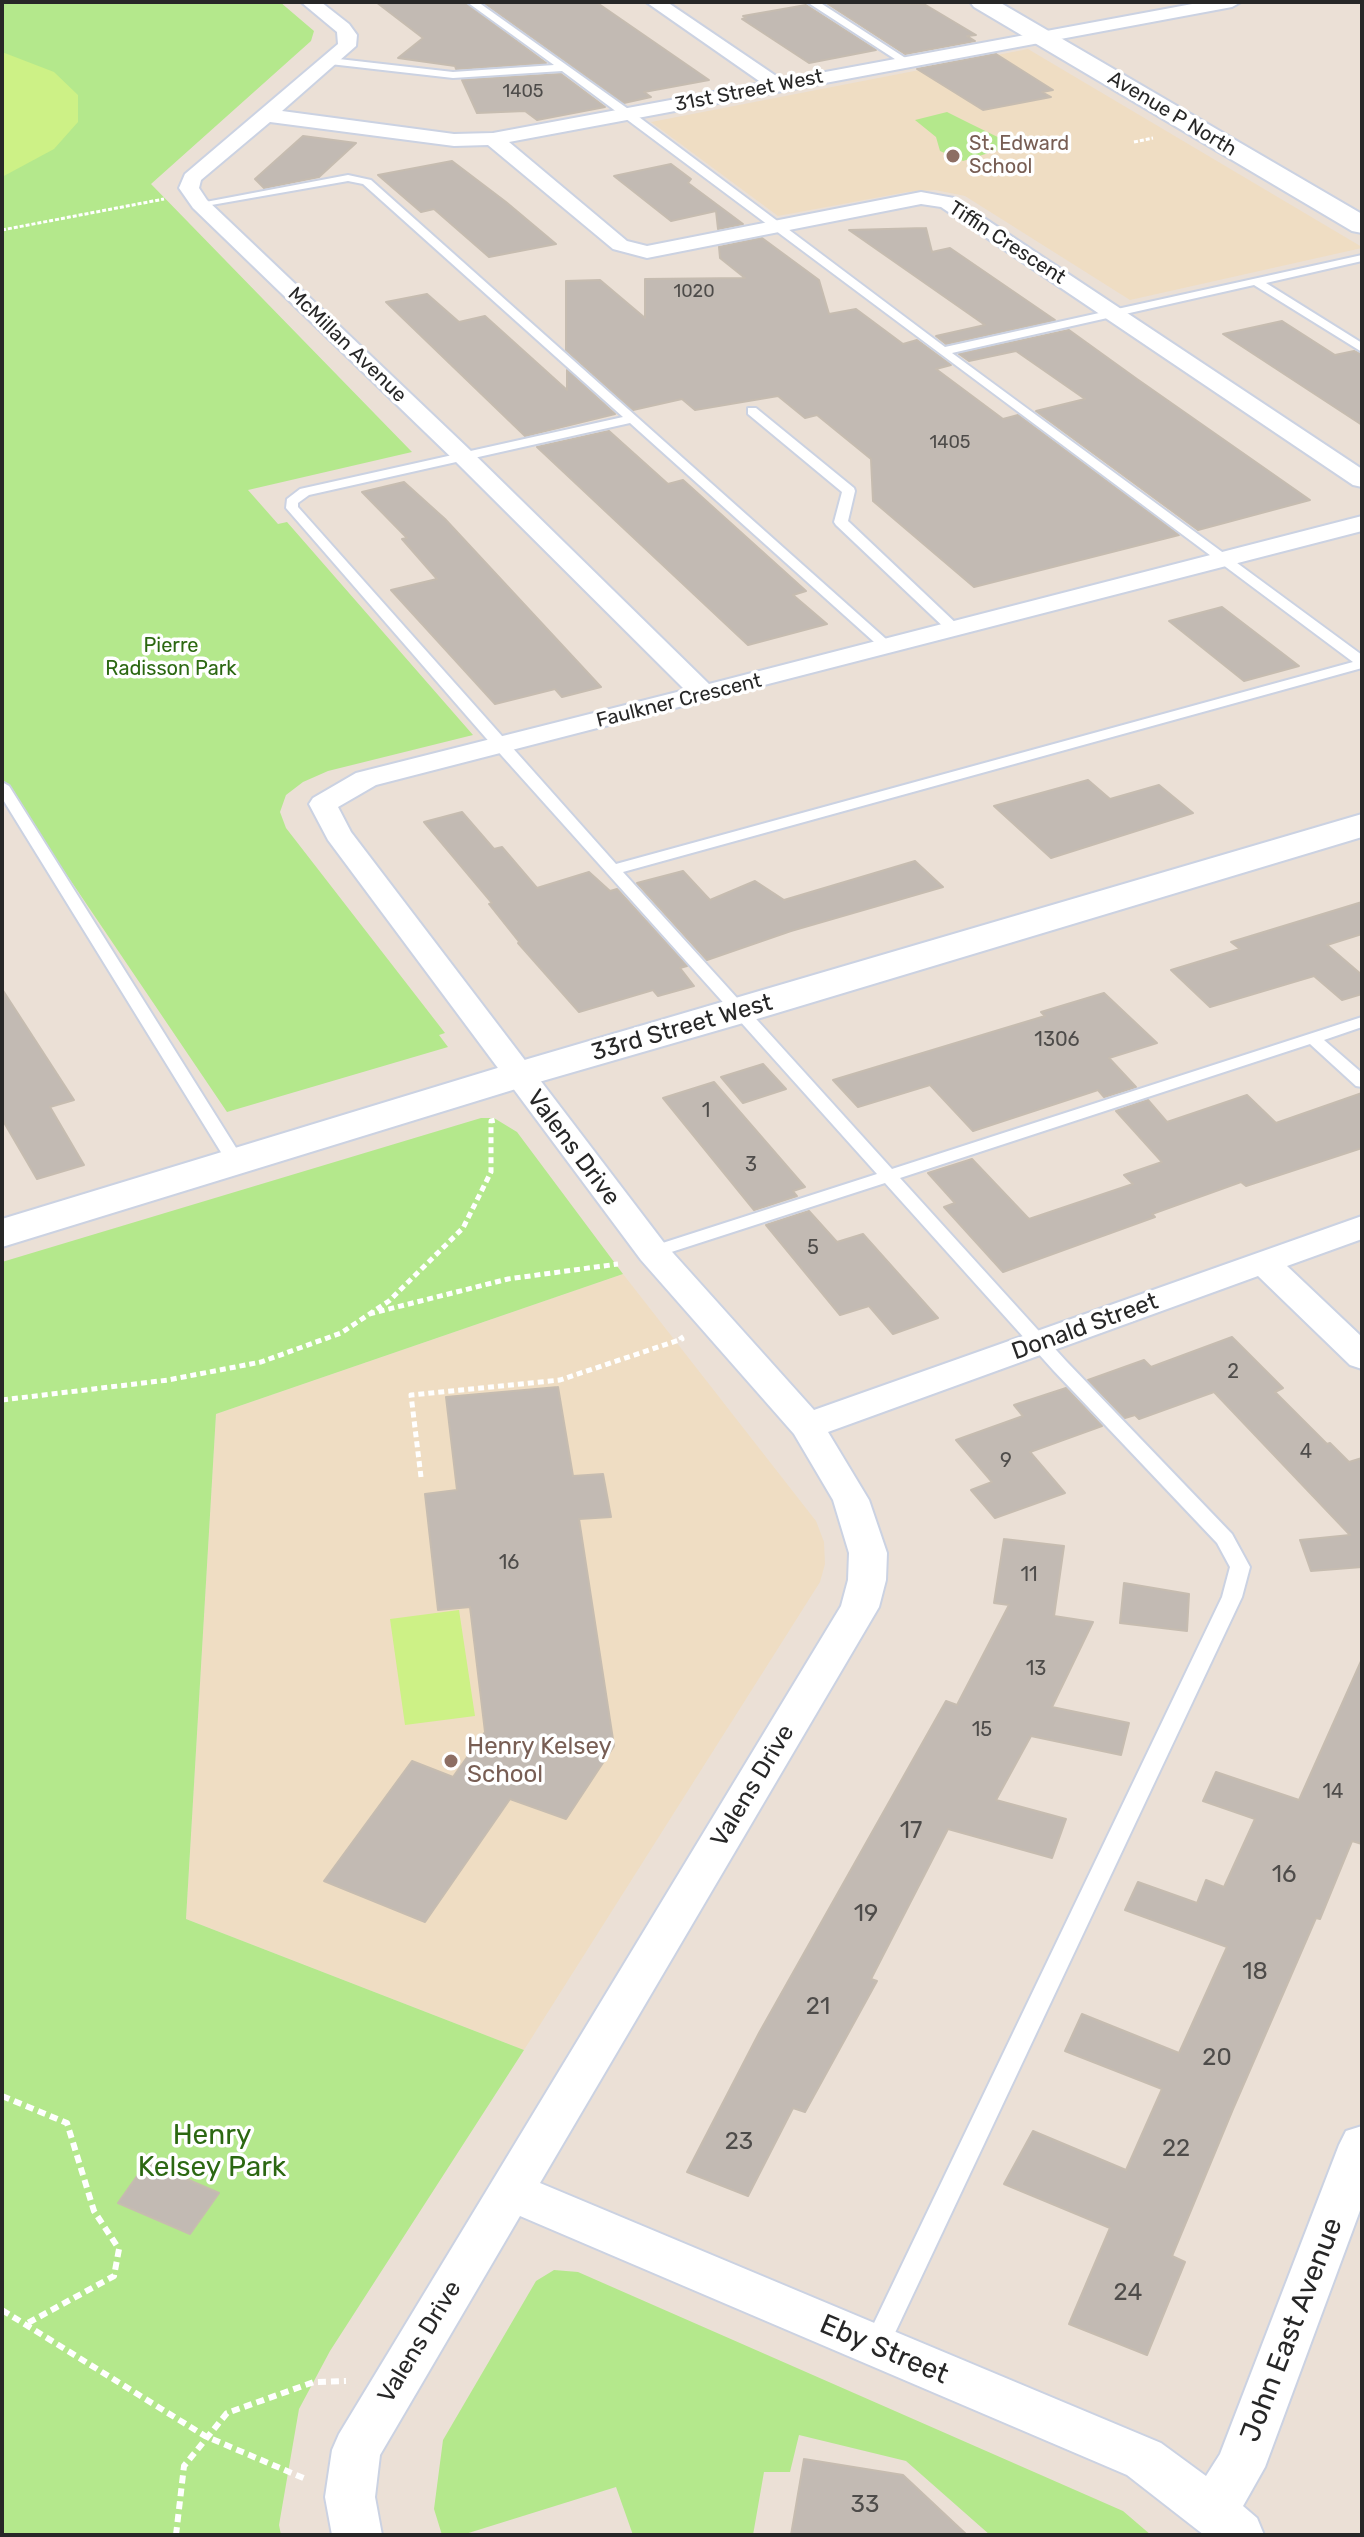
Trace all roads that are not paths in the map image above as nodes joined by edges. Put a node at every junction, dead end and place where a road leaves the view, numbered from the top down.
1 (310, 2) edge
2 (472, 2) edge
3 (655, 2) edge
4 (812, 2) edge
5 (982, 2) edge
6 (1232, 2) edge
7 (1043, 36) junction
8 (330, 61) junction
9 (905, 61) junction
10 (561, 68) junction
11 (777, 85) junction
12 (627, 113) junction
13 (264, 115) junction
14 (493, 139) junction
15 (196, 199) junction
16 (1362, 225) edge
17 (779, 227) junction
18 (1362, 258) edge
19 (1255, 281) junction
20 (1117, 314) junction
21 (1362, 348) edge
22 (944, 351) junction
23 (752, 411) dead end
24 (632, 419) junction
25 (463, 456) junction
26 (1362, 480) edge
27 (1362, 523) edge
28 (1224, 558) junction
29 (955, 630) junction
30 (888, 647) junction
31 (1362, 663) edge
32 (704, 694) junction
33 (501, 745) junction
34 (2, 786) edge
35 (1362, 825) edge
36 (615, 869) junction
37 (743, 1011) junction
38 (1362, 1022) edge
39 (1312, 1038) junction
40 (1362, 1082) edge
41 (529, 1090) junction
42 (236, 1162) junction
43 (889, 1176) junction
44 (1362, 1227) edge
45 (2, 1233) edge
46 (638, 1258) junction
47 (1263, 1262) junction
48 (1040, 1343) junction
49 (1362, 1357) edge
50 (807, 1426) junction
51 (1362, 2145) edge
52 (512, 2192) junction
53 (876, 2346) junction
54 (1226, 2522) edge
55 (357, 2535) edge

1 - 8 street
2 - 10 lane
3 - 11 street
4 - 9 lane
5 - 7 main road, Avenue P North
6 - 7 street, 31st Street West
7 - 9 street, 31st Street West
7 - 16 main road, Avenue P North
8 - 10 lane
8 - 13 street
9 - 11 street, 31st Street West
10 - 12 lane
11 - 12 street, 31st Street West
12 - 14 street, 31st Street West
12 - 17 lane
13 - 14 street, 31st Street West
13 - 15 street
14 - 17 street, Tiffin Crescent
15 - 24 lane
15 - 25 street, McMillan Avenue
17 - 20 street, Tiffin Crescent
17 - 22 lane
18 - 19 lane
19 - 20 lane
19 - 21 lane
20 - 22 lane
20 - 26 street, Tiffin Crescent
22 - 28 lane
23 - 29 lane
24 - 25 lane
24 - 30 lane
25 - 32 street, McMillan Avenue
25 - 33 lane
27 - 28 street, Faulkner Crescent
28 - 29 street, Faulkner Crescent
28 - 31 lane
29 - 30 street, Faulkner Crescent
30 - 32 street, Faulkner Crescent
31 - 36 lane
32 - 33 street, Faulkner Crescent
33 - 36 lane
33 - 41 street, Faulkner Crescent
34 - 42 lane
35 - 37 main road, 33rd Street West
36 - 37 lane
37 - 41 main road, 33rd Street West
37 - 43 lane
38 - 39 lane
39 - 40 lane
39 - 43 lane
41 - 42 main road, 33rd Street West
41 - 46 street, Valens Drive
42 - 45 main road, 33rd Street West
43 - 46 lane
43 - 48 lane
44 - 47 street, Donald Street
46 - 50 street, Valens Drive
47 - 48 street, Donald Street
47 - 49 street
48 - 50 street, Donald Street
48 - 53 lane
50 - 52 street, Valens Drive
51 - 54 street, John East Avenue
52 - 53 street, Eby Street
52 - 55 street, Valens Drive
53 - 54 street, Eby Street

